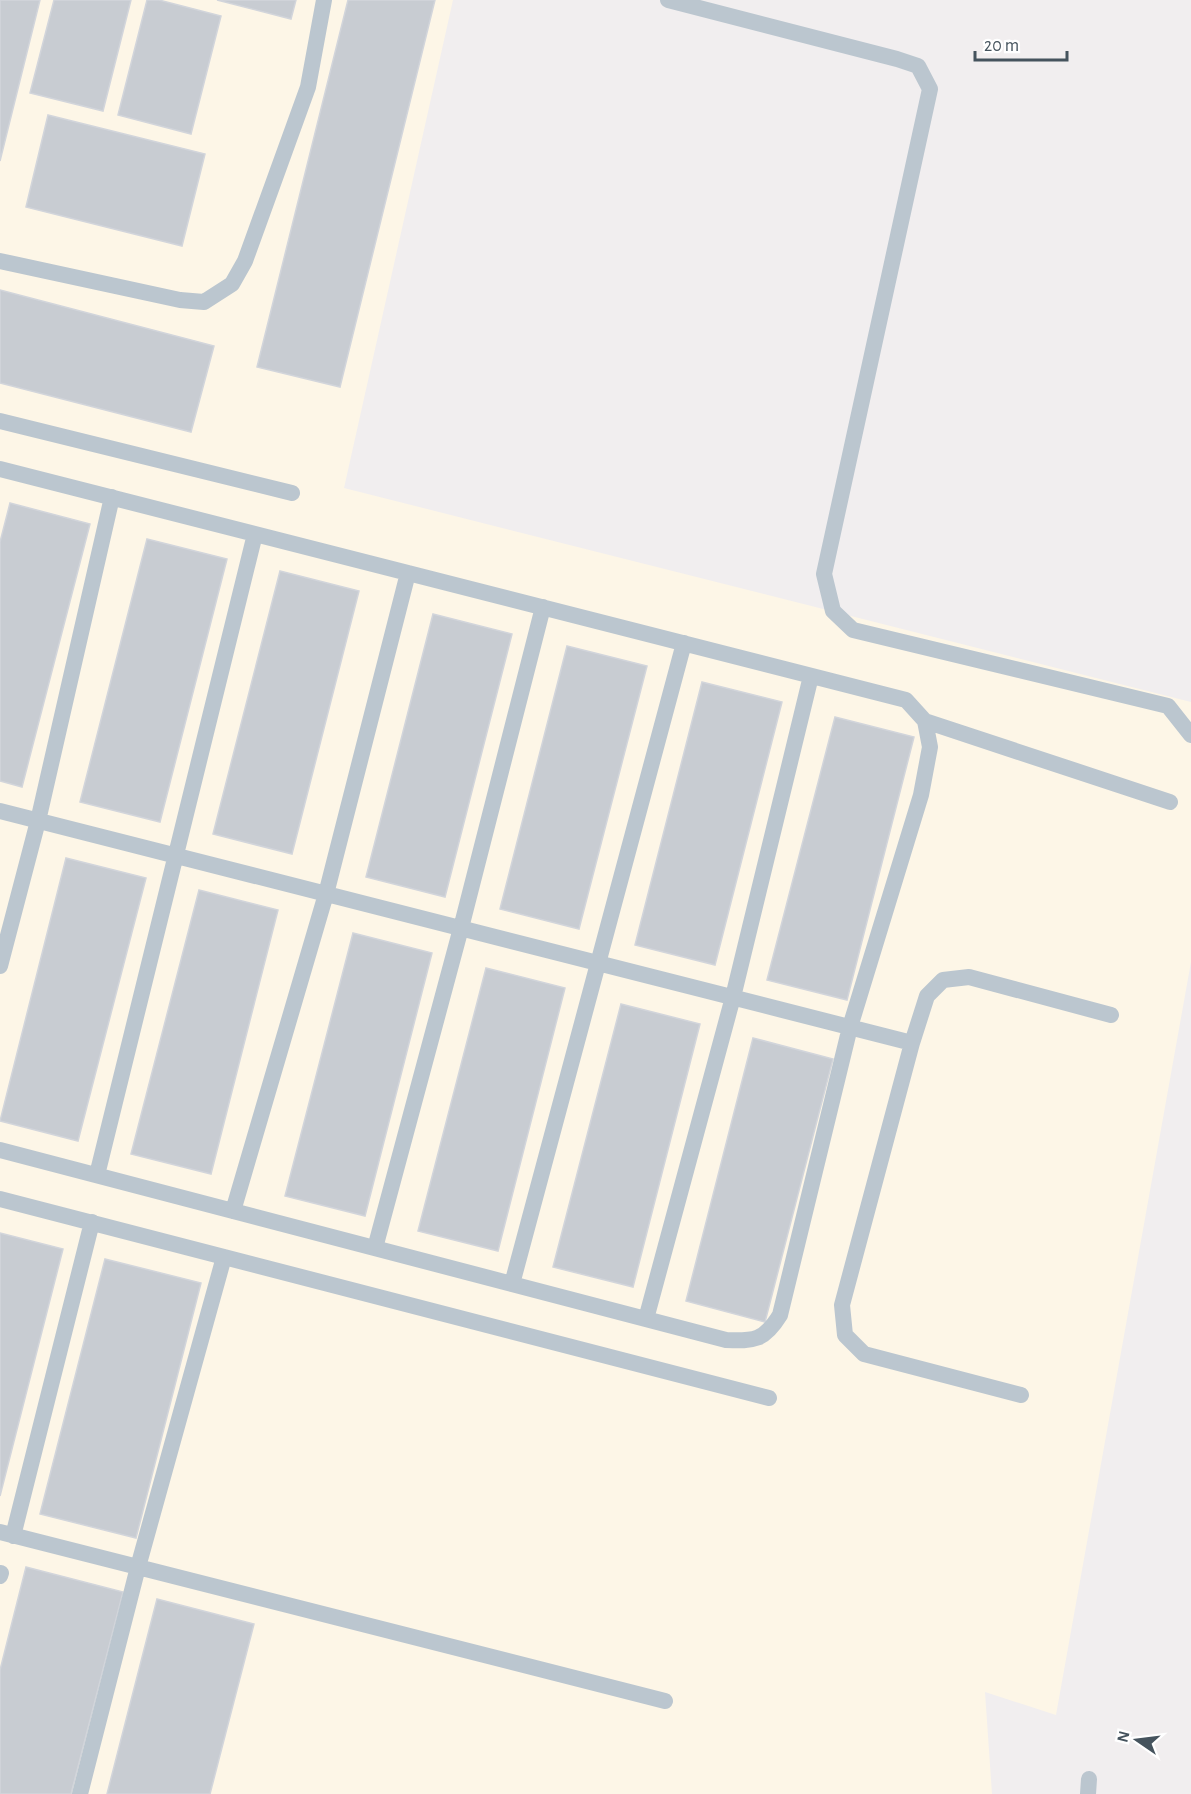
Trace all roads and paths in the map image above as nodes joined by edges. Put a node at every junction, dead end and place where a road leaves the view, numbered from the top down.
1 (324, 0) edge
2 (668, 0) edge
3 (0, 261) edge
4 (0, 421) edge
5 (0, 469) edge
6 (292, 494) dead end
7 (112, 497) junction
8 (255, 534) junction
9 (408, 573) junction
10 (543, 607) junction
11 (684, 643) junction
12 (811, 676) junction
13 (925, 721) junction
14 (1191, 735) edge
15 (1170, 802) dead end
16 (0, 811) edge
17 (38, 821) junction
18 (176, 855) junction
19 (326, 894) junction
20 (461, 928) junction
21 (599, 963) junction
22 (0, 966) edge
23 (733, 997) junction
24 (1111, 1015) dead end
25 (850, 1027) junction
26 (912, 1043) junction
27 (0, 1150) edge
28 (97, 1175) junction
29 (0, 1199) edge
30 (233, 1211) junction
31 (92, 1222) junction
32 (375, 1248) junction
33 (224, 1257) junction
34 (512, 1284) junction
35 (646, 1319) junction
36 (1021, 1395) dead end
37 (769, 1398) dead end
38 (6, 1534) edge
39 (138, 1568) junction
40 (665, 1701) dead end
41 (80, 1794) edge

1 - 3 lane
2 - 14 lane
4 - 6 lane
5 - 7 lane
7 - 8 lane
7 - 17 lane
8 - 9 lane
8 - 18 lane
9 - 10 lane
9 - 19 lane
10 - 11 lane
10 - 20 lane
11 - 12 lane
11 - 21 lane
12 - 13 lane
12 - 23 lane
13 - 15 lane
13 - 25 lane
16 - 17 lane
17 - 18 lane
17 - 22 lane
18 - 19 lane
18 - 28 lane
19 - 20 lane
19 - 30 lane
20 - 21 lane
20 - 32 lane
21 - 23 lane
21 - 34 lane
23 - 25 lane
23 - 35 lane
24 - 26 lane
25 - 26 lane
25 - 35 lane
26 - 36 lane
27 - 28 lane
28 - 30 lane
29 - 31 lane
30 - 32 lane
31 - 33 lane
31 - 38 lane
32 - 34 lane
33 - 37 lane
33 - 39 lane
34 - 35 lane
38 - 39 lane
39 - 40 lane
39 - 41 lane

